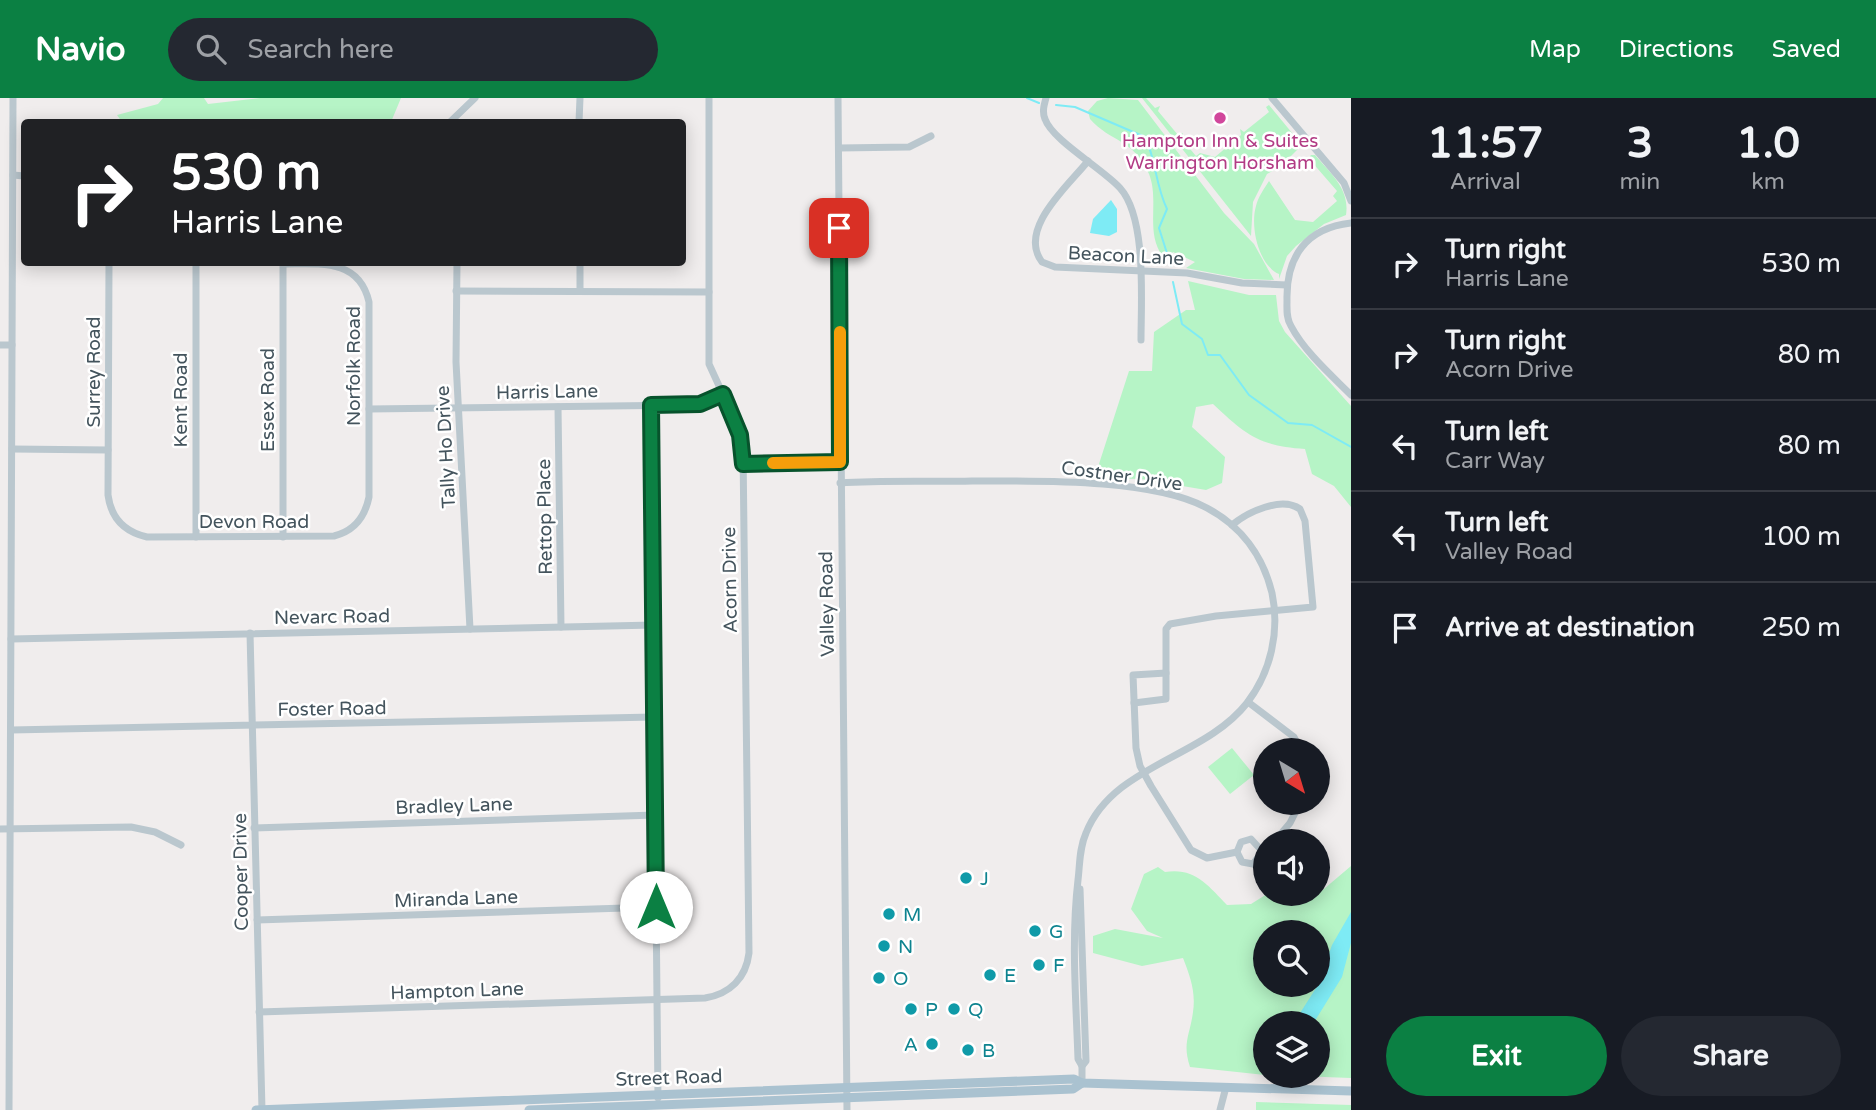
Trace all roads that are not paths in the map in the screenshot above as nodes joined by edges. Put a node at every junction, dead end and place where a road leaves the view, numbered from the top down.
1 (13, 98) edge
2 (475, 98) edge
3 (579, 98) edge
4 (709, 98) edge
5 (838, 98) edge
6 (1046, 98) edge
7 (1272, 98) edge
8 (453, 119) edge
9 (579, 119) edge
10 (931, 136) dead end
11 (839, 149) junction
12 (1088, 161) junction
13 (13, 175) junction
14 (21, 176) edge
15 (1351, 201) edge
16 (1351, 223) edge
17 (109, 266) edge
18 (196, 266) edge
19 (283, 266) edge
20 (341, 266) edge
21 (457, 266) edge
22 (580, 266) edge
23 (1141, 271) junction
24 (1287, 285) junction
25 (456, 291) junction
26 (580, 291) junction
27 (709, 292) junction
28 (1141, 340) dead end
29 (0, 345) edge
30 (12, 345) junction
31 (723, 394) junction
32 (1351, 394) edge
33 (651, 405) junction
34 (558, 407) junction
35 (369, 408) junction
36 (459, 408) junction
37 (12, 449) junction
38 (108, 450) junction
39 (369, 452) joint
40 (840, 462) junction
41 (743, 464) junction
42 (108, 482) joint
43 (840, 483) junction
44 (1232, 525) junction
45 (195, 537) junction
46 (283, 537) junction
47 (1275, 610) junction
48 (653, 625) junction
49 (561, 627) junction
50 (470, 629) junction
51 (250, 633) junction
52 (11, 639) junction
53 (1166, 673) junction
54 (1248, 702) junction
55 (1135, 703) junction
56 (654, 717) junction
57 (252, 726) junction
58 (11, 730) junction
59 (1294, 738) edge
60 (1144, 774) junction
61 (655, 815) junction
62 (0, 823) edge
63 (10, 826) junction
64 (254, 828) junction
65 (0, 829) edge
66 (1253, 840) edge
67 (181, 845) dead end
68 (1237, 852) junction
69 (1253, 862) edge
70 (656, 907) junction
71 (257, 920) junction
72 (657, 999) junction
73 (259, 1012) junction
74 (1082, 1083) junction
75 (847, 1087) junction
76 (1226, 1087) junction
77 (1351, 1091) edge
78 (658, 1095) junction
79 (847, 1098) junction
80 (658, 1105) junction
81 (9, 1110) edge
82 (256, 1110) edge
83 (262, 1110) edge
84 (279, 1110) edge
85 (529, 1110) edge
86 (847, 1110) edge
87 (1220, 1110) edge

1 - 13 street
2 - 8 street
3 - 9 street
4 - 27 street, Acorn Drive
5 - 11 street, Valley Road
6 - 12 street
7 - 15 street
10 - 11 street
11 - 40 street, Valley Road
12 - 23 street
12 - 23 street, Beacon Lane
13 - 14 street
13 - 30 street
16 - 24 street
17 - 38 street, Surrey Road
18 - 45 street, Kent Road
19 - 46 street, Essex Road
20 - 35 street, Norfolk Road
21 - 25 street, Tally Ho Drive
22 - 26 street
23 - 24 street, Beacon Lane
23 - 28 street
24 - 32 street
25 - 26 street
25 - 36 street, Tally Ho Drive
26 - 27 street
27 - 31 street, Acorn Drive
29 - 30 street
30 - 37 street
31 - 33 street, Harris Lane
31 - 41 street, Acorn Drive
33 - 34 street, Harris Lane
33 - 48 street
34 - 36 street, Harris Lane
34 - 49 street, Rettop Place
35 - 36 street, Harris Lane
35 - 39 street, Norfolk Road
36 - 50 street, Tally Ho Drive
37 - 38 street
37 - 52 street
38 - 42 street, Surrey Road
39 - 46 street, Devon Road
40 - 41 street
40 - 43 street, Valley Road
41 - 72 street, Acorn Drive
42 - 45 street, Devon Road
43 - 44 street, Costner Drive
43 - 75 street, Valley Road
44 - 47 street, Costner Drive
44 - 47 street
45 - 46 street, Devon Road
47 - 53 street
47 - 54 street, Costner Drive
48 - 49 street, Nevarc Road
48 - 56 street
49 - 50 street, Nevarc Road
50 - 51 street, Nevarc Road
51 - 52 street, Nevarc Road
51 - 57 street, Cooper Drive
52 - 58 street
53 - 55 street
53 - 55 street
54 - 59 street
54 - 60 street, Costner Drive
55 - 60 street
56 - 57 street, Foster Road
56 - 61 street
57 - 58 street, Foster Road
57 - 64 street, Cooper Drive
58 - 63 street
60 - 68 street
60 - 74 street, Costner Drive
61 - 64 street, Bradley Lane
61 - 70 street
62 - 63 street
63 - 65 street
63 - 67 street
63 - 81 street
64 - 71 street, Cooper Drive
66 - 68 street
68 - 69 street
70 - 71 street, Miranda Lane
70 - 72 street
71 - 73 street, Cooper Drive
72 - 73 street, Hampton Lane
72 - 78 street
73 - 83 street, Cooper Drive
74 - 75 main road, Street Road
74 - 76 main road, Street Road
74 - 79 main road, Street Road
75 - 78 main road, Street Road
75 - 79 street, Valley Road
76 - 77 main road, Street Road
76 - 87 street
78 - 80 street
78 - 84 main road, Street Road
79 - 80 main road, Street Road
79 - 86 street, Valley Road
80 - 85 main road, Street Road
82 - 83 main road, Street Road
83 - 84 main road, Street Road

